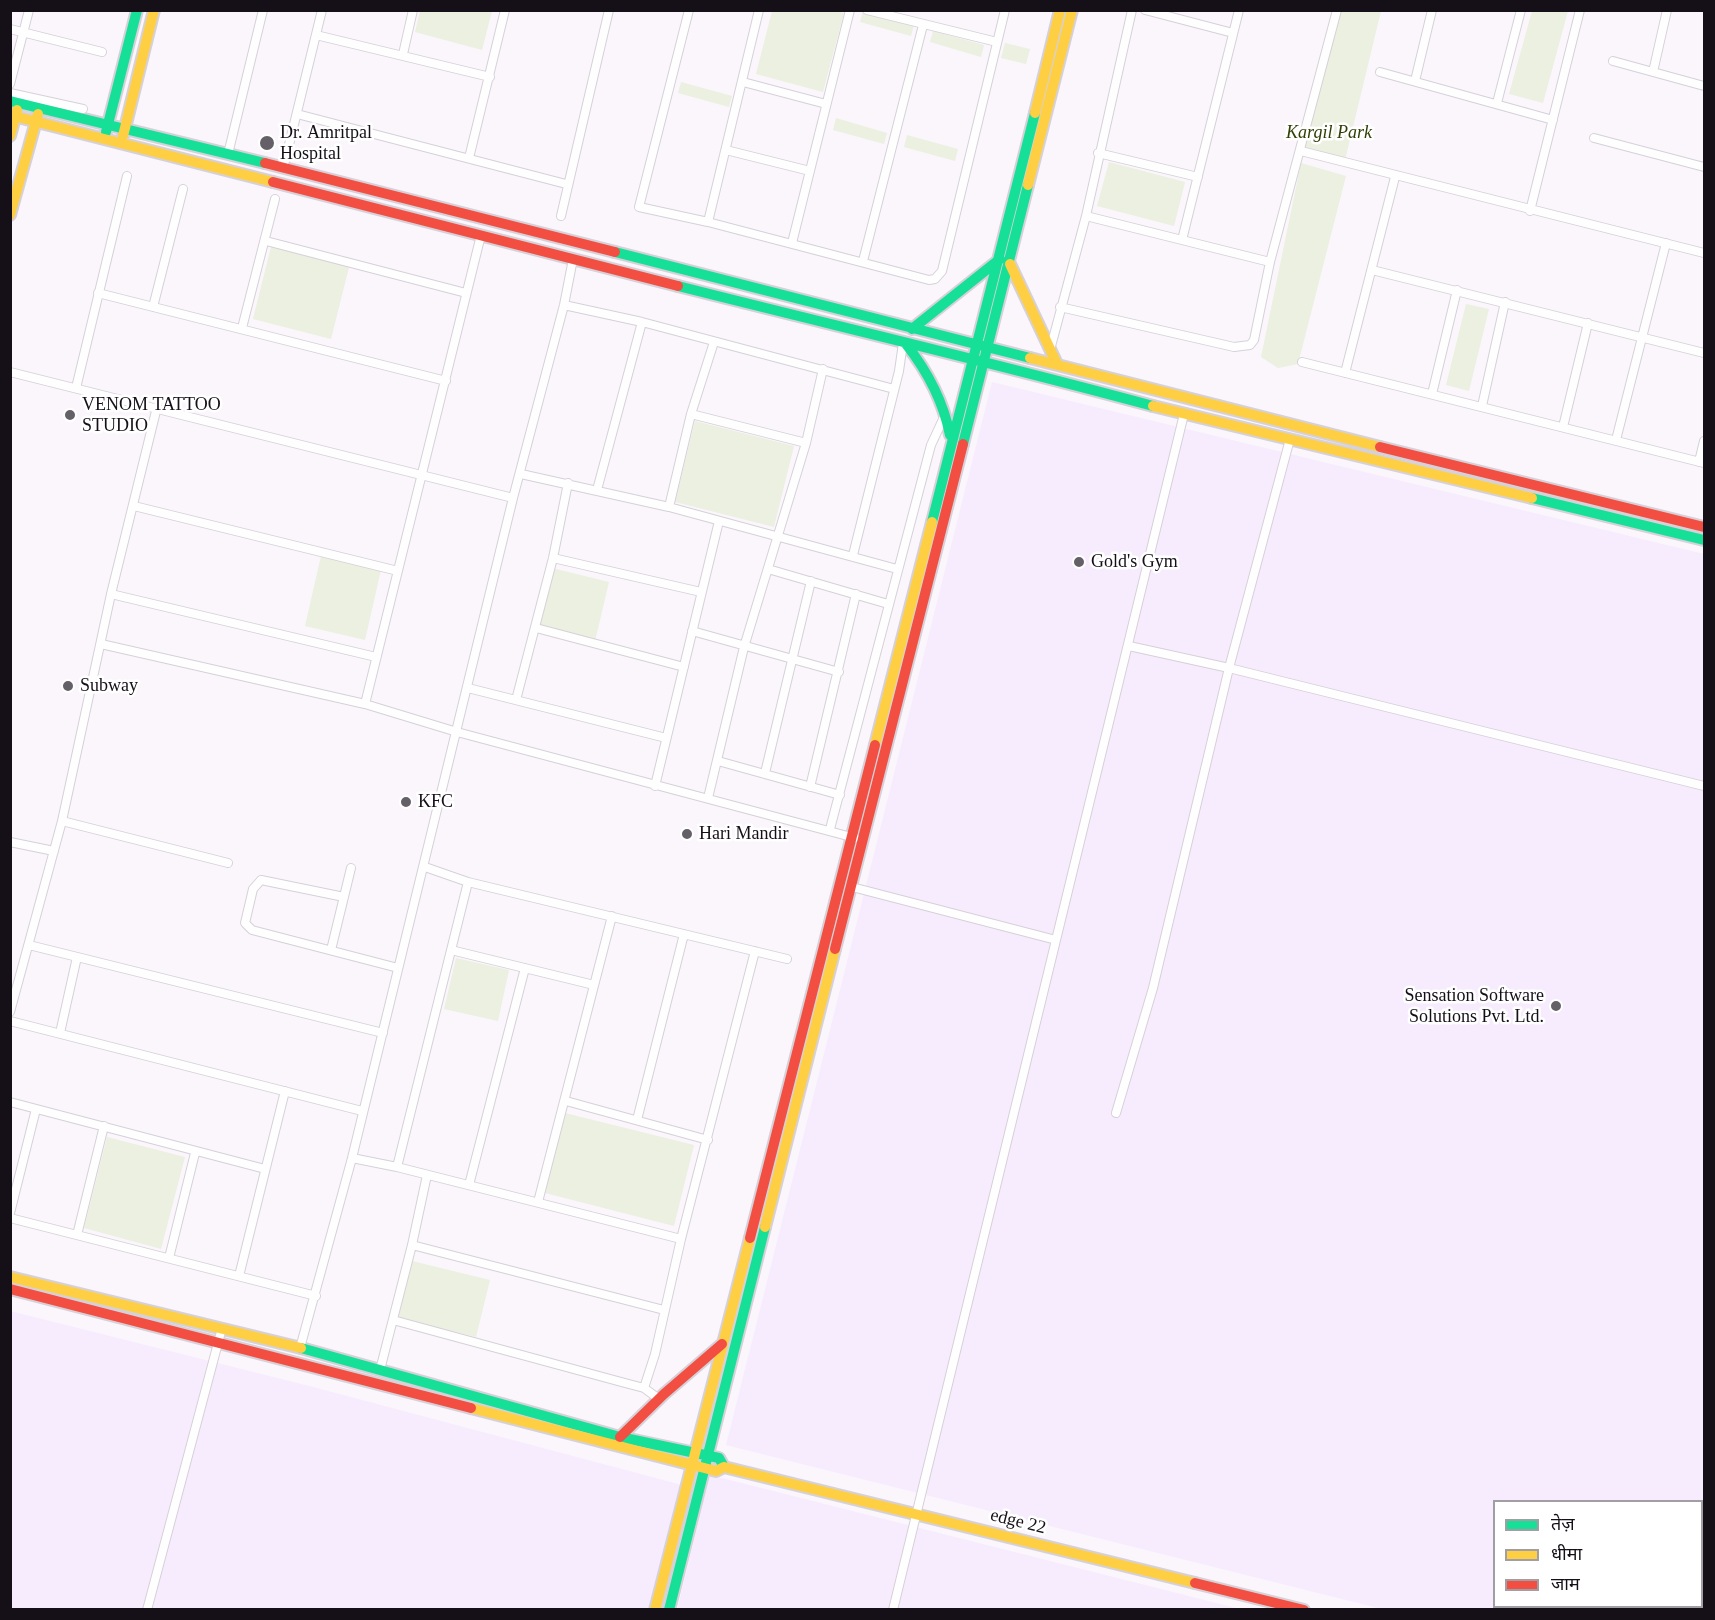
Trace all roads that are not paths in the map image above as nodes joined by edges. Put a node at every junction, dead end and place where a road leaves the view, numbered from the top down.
1 (29, 10) edge
2 (137, 10) edge
3 (154, 10) edge
4 (263, 10) edge
5 (322, 10) edge
6 (413, 10) edge
7 (505, 10) edge
8 (609, 10) edge
9 (689, 10) edge
10 (759, 10) edge
11 (850, 10) edge
12 (867, 10) edge
13 (1005, 10) edge
14 (1060, 10) edge
15 (1072, 10) edge
16 (1132, 10) edge
17 (1145, 10) edge
18 (1239, 10) edge
19 (1337, 10) edge
20 (1432, 10) edge
21 (1521, 10) edge
22 (1580, 10) edge
23 (1667, 10) edge
24 (923, 25) junction
25 (10, 29) edge
26 (23, 32) junction
27 (1233, 33) junction
28 (316, 35) junction
29 (997, 42) junction
30 (102, 52) dead end
31 (403, 54) junction
32 (1613, 61) dead end
33 (1380, 72) dead end
34 (1653, 72) junction
35 (490, 77) junction
36 (1415, 81) junction
37 (743, 82) junction
38 (10, 84) edge
39 (1704, 86) edge
40 (10, 93) edge
41 (14, 102) edge
42 (1497, 103) junction
43 (826, 104) junction
44 (40, 108) junction
45 (83, 109) dead end
46 (297, 114) junction
47 (13, 116) edge
48 (1553, 120) junction
49 (35, 121) junction
50 (108, 124) junction
51 (125, 129) junction
52 (10, 136) edge
53 (105, 138) junction
54 (1594, 138) dead end
55 (122, 142) junction
56 (726, 150) junction
57 (1301, 151) junction
58 (1098, 153) junction
59 (228, 154) junction
60 (469, 158) junction
61 (285, 161) dead end
62 (1704, 167) edge
63 (810, 171) junction
64 (127, 176) dead end
65 (1198, 177) junction
66 (1395, 177) junction
67 (566, 184) junction
68 (183, 189) dead end
69 (275, 199) dead end
70 (1530, 211) junction
71 (10, 215) edge
72 (561, 216) dead end
73 (1086, 216) junction
74 (708, 222) junction
75 (481, 235) junction
76 (1182, 240) junction
77 (266, 241) junction
78 (792, 243) junction
79 (1666, 243) junction
80 (1704, 253) edge
81 (573, 259) junction
82 (863, 261) junction
83 (1005, 261) junction
84 (1270, 262) junction
85 (1372, 270) junction
86 (1457, 290) junction
87 (98, 293) junction
88 (466, 293) junction
89 (1505, 302) junction
90 (564, 305) junction
91 (153, 307) junction
92 (1060, 307) junction
93 (642, 322) junction
94 (1588, 323) junction
95 (243, 328) junction
96 (912, 329) junction
97 (1643, 338) junction
98 (714, 342) junction
99 (976, 343) junction
100 (904, 344) junction
101 (989, 347) junction
102 (1050, 350) junction
103 (1704, 353) edge
104 (972, 358) junction
105 (986, 361) junction
106 (1302, 362) dead end
107 (1057, 364) junction
108 (824, 369) junction
109 (10, 372) edge
110 (1345, 373) junction
111 (446, 381) junction
112 (76, 388) junction
113 (894, 389) junction
114 (1432, 394) junction
115 (1482, 406) junction
116 (157, 407) junction
117 (691, 414) junction
118 (946, 414) junction
119 (1184, 414) junction
120 (1563, 427) junction
121 (1290, 439) junction
122 (1616, 440) junction
123 (951, 441) junction
124 (1704, 441) edge
125 (806, 442) junction
126 (1702, 462) edge
127 (521, 474) junction
128 (423, 475) junction
129 (567, 483) junction
130 (597, 490) junction
131 (513, 498) junction
132 (134, 507) junction
133 (669, 507) junction
134 (719, 521) junction
135 (1704, 527) edge
136 (779, 536) junction
137 (1704, 540) edge
138 (854, 555) junction
139 (553, 558) junction
140 (897, 568) junction
141 (768, 569) junction
142 (398, 571) junction
143 (811, 582) junction
144 (701, 592) junction
145 (111, 594) junction
146 (856, 594) junction
147 (888, 604) junction
148 (536, 628) junction
149 (692, 631) junction
150 (101, 644) junction
151 (1130, 646) junction
152 (744, 647) junction
153 (376, 657) junction
154 (792, 661) junction
155 (684, 667) junction
156 (1229, 668) junction
157 (839, 672) junction
158 (468, 688) junction
159 (516, 700) junction
160 (365, 704) junction
161 (457, 732) junction
162 (666, 738) junction
163 (718, 760) junction
164 (765, 773) junction
165 (655, 786) junction
166 (1704, 786) edge
167 (810, 787) junction
168 (840, 795) junction
169 (708, 798) junction
170 (62, 821) junction
171 (830, 829) junction
172 (851, 836) junction
173 (863, 841) junction
174 (10, 842) edge
175 (54, 851) junction
176 (228, 863) dead end
177 (424, 867) junction
178 (351, 868) dead end
179 (468, 882) junction
180 (852, 887) junction
181 (344, 897) junction
182 (612, 916) junction
183 (684, 934) junction
184 (1056, 940) junction
185 (28, 945) junction
186 (331, 950) junction
187 (451, 950) junction
188 (755, 951) junction
189 (77, 957) junction
190 (787, 959) dead end
191 (399, 968) junction
192 (525, 968) junction
193 (594, 985) junction
194 (10, 1012) edge
195 (10, 1021) edge
196 (60, 1033) junction
197 (382, 1033) junction
198 (285, 1091) junction
199 (566, 1101) junction
200 (10, 1102) edge
201 (36, 1109) junction
202 (362, 1111) junction
203 (1116, 1113) dead end
204 (637, 1120) junction
205 (104, 1126) junction
206 (708, 1140) junction
207 (195, 1153) junction
208 (352, 1158) junction
209 (398, 1167) junction
210 (265, 1169) junction
211 (427, 1175) junction
212 (469, 1185) junction
213 (538, 1202) junction
214 (10, 1213) edge
215 (10, 1218) edge
216 (76, 1235) junction
217 (681, 1239) junction
218 (412, 1245) junction
219 (169, 1258) junction
220 (239, 1276) junction
221 (10, 1277) edge
222 (10, 1289) edge
223 (316, 1296) junction
224 (664, 1310) junction
225 (393, 1320) junction
226 (222, 1328) junction
227 (219, 1341) junction
228 (722, 1344) junction
229 (300, 1348) junction
230 (380, 1370) junction
231 (644, 1388) junction
232 (659, 1399) junction
233 (620, 1437) junction
234 (694, 1454) junction
235 (708, 1456) junction
236 (692, 1466) junction
237 (724, 1467) junction
238 (705, 1469) junction
239 (916, 1514) junction
240 (1303, 1609) edge
241 (147, 1610) edge
242 (655, 1610) edge
243 (669, 1610) edge
244 (893, 1610) edge

1 - 26 street
2 - 50 main road
3 - 51 main road
4 - 59 street
5 - 28 street
6 - 31 street
7 - 35 street
8 - 67 street
9 - 74 street
10 - 37 street
11 - 43 street
12 - 24 street
13 - 29 street
14 - 83 main road
15 - 83 main road
16 - 58 street
17 - 27 street
18 - 27 street
19 - 57 street
20 - 36 street
21 - 42 street
22 - 48 street
23 - 34 street
24 - 29 street
24 - 82 street
25 - 26 street
26 - 30 street
26 - 38 street
27 - 65 street
28 - 31 street
28 - 46 street
29 - 82 street
31 - 35 street
32 - 34 street
33 - 36 street
34 - 39 street
35 - 60 street
36 - 42 street
37 - 43 street
37 - 56 street
40 - 45 street
41 - 44 main road
41 - 47 main road
42 - 48 street
43 - 63 street
44 - 49 main road
44 - 50 main road
46 - 60 street
46 - 61 street
47 - 49 main road
47 - 52 main road
48 - 70 street
49 - 53 main road
49 - 71 main road
50 - 51 main road
50 - 53 main road
51 - 55 main road
51 - 59 main road
53 - 55 main road
54 - 62 street
55 - 75 main road
56 - 63 street
56 - 74 street
57 - 66 street
57 - 84 street
58 - 65 street
58 - 73 street
59 - 96 main road
60 - 67 street
63 - 78 street
64 - 87 street
65 - 76 street
66 - 70 street
66 - 85 street
67 - 72 street
68 - 91 street
69 - 77 street
70 - 79 street
73 - 76 street
73 - 92 street
74 - 78 street
75 - 81 main road
75 - 88 street
76 - 84 street
77 - 88 street
77 - 95 street
78 - 82 street
79 - 80 street
79 - 97 street
81 - 90 street
81 - 100 main road
83 - 96 main road
83 - 99 main road
83 - 101 main road
83 - 102 main road
84 - 92 street
85 - 86 street
85 - 110 street
86 - 89 street
86 - 114 street
87 - 91 street
87 - 112 street
88 - 111 street
89 - 94 street
89 - 115 street
90 - 93 street
90 - 127 street
91 - 95 street
92 - 102 street
93 - 98 street
93 - 130 street
94 - 97 street
94 - 120 street
95 - 111 street
96 - 99 main road
97 - 103 street
97 - 122 street
98 - 108 street
98 - 117 street
99 - 101 main road
99 - 104 main road
100 - 104 main road
100 - 113 street
100 - 118 main road
101 - 105 main road
101 - 107 main road
102 - 107 main road
104 - 105 main road
104 - 123 main road
105 - 119 main road
105 - 173 main road
106 - 110 street
107 - 135 main road
108 - 113 street
108 - 125 street
109 - 112 street
110 - 114 street
111 - 128 street
112 - 116 street
113 - 138 street
114 - 115 street
115 - 120 street
116 - 128 street
116 - 132 street
117 - 125 street
117 - 133 street
118 - 123 main road
118 - 140 street
119 - 121 main road
119 - 151 street
120 - 122 street
121 - 137 main road
121 - 156 street
122 - 126 street
123 - 172 main road
124 - 126 street
125 - 136 street
127 - 129 street
127 - 131 street
128 - 131 street
128 - 142 street
129 - 130 street
129 - 139 street
130 - 133 street
131 - 158 street
132 - 142 street
132 - 145 street
133 - 134 street
134 - 136 street
134 - 144 street
136 - 138 street
136 - 141 street
138 - 140 street
139 - 144 street
139 - 148 street
140 - 147 street
141 - 143 street
141 - 152 street
142 - 153 street
143 - 146 street
143 - 154 street
144 - 149 street
145 - 150 street
145 - 153 street
146 - 147 street
146 - 157 street
147 - 168 street
148 - 155 street
148 - 159 street
149 - 152 street
149 - 155 street
150 - 160 street
150 - 170 street
151 - 156 street
151 - 184 street
152 - 154 street
152 - 163 street
153 - 160 street
154 - 157 street
154 - 164 street
155 - 162 street
156 - 166 street
156 - 203 street
157 - 167 street
158 - 159 street
158 - 161 street
159 - 162 street
160 - 161 street
161 - 165 street
161 - 177 street
162 - 165 street
163 - 164 street
163 - 169 street
164 - 167 street
165 - 169 street
167 - 168 street
168 - 171 street
169 - 171 street
170 - 175 street
170 - 176 street
171 - 172 street
172 - 173 street
172 - 228 main road
173 - 180 main road
174 - 175 street
175 - 185 street
177 - 179 street
177 - 191 street
178 - 181 street
179 - 182 street
179 - 187 street
180 - 184 street
180 - 235 main road
181 - 186 street
181 - 186 street
182 - 183 street
182 - 193 street
183 - 188 street
183 - 204 street
184 - 239 street
185 - 189 street
185 - 194 street
186 - 191 street
187 - 192 street
187 - 209 street
188 - 190 street
188 - 206 street
189 - 196 street
189 - 197 street
191 - 197 street
192 - 193 street
192 - 212 street
193 - 199 street
195 - 196 street
196 - 198 street
197 - 202 street
198 - 202 street
198 - 210 street
199 - 204 street
199 - 213 street
200 - 201 street
201 - 205 street
201 - 214 street
202 - 208 street
204 - 206 street
205 - 207 street
205 - 216 street
206 - 217 street
207 - 210 street
207 - 219 street
208 - 209 street
208 - 223 street
209 - 211 street
210 - 220 street
211 - 212 street
211 - 218 street
212 - 213 street
213 - 217 street
215 - 216 street
216 - 219 street
217 - 224 street
218 - 224 street
218 - 225 street
219 - 220 street
220 - 223 street
221 - 226 main road
222 - 227 main road
223 - 229 street
224 - 231 street
225 - 230 street
225 - 231 street
226 - 227 street
226 - 229 main road
227 - 236 main road
227 - 241 street
228 - 232 main road
228 - 234 main road
229 - 230 main road
230 - 233 main road
231 - 232 street
232 - 233 main road
233 - 234 main road
234 - 235 main road
234 - 236 main road
235 - 237 main road
235 - 238 main road
236 - 238 main road
236 - 242 main road
237 - 238 main road
237 - 239 main road, edge 22
238 - 243 main road
239 - 240 main road, edge 22
239 - 244 street

